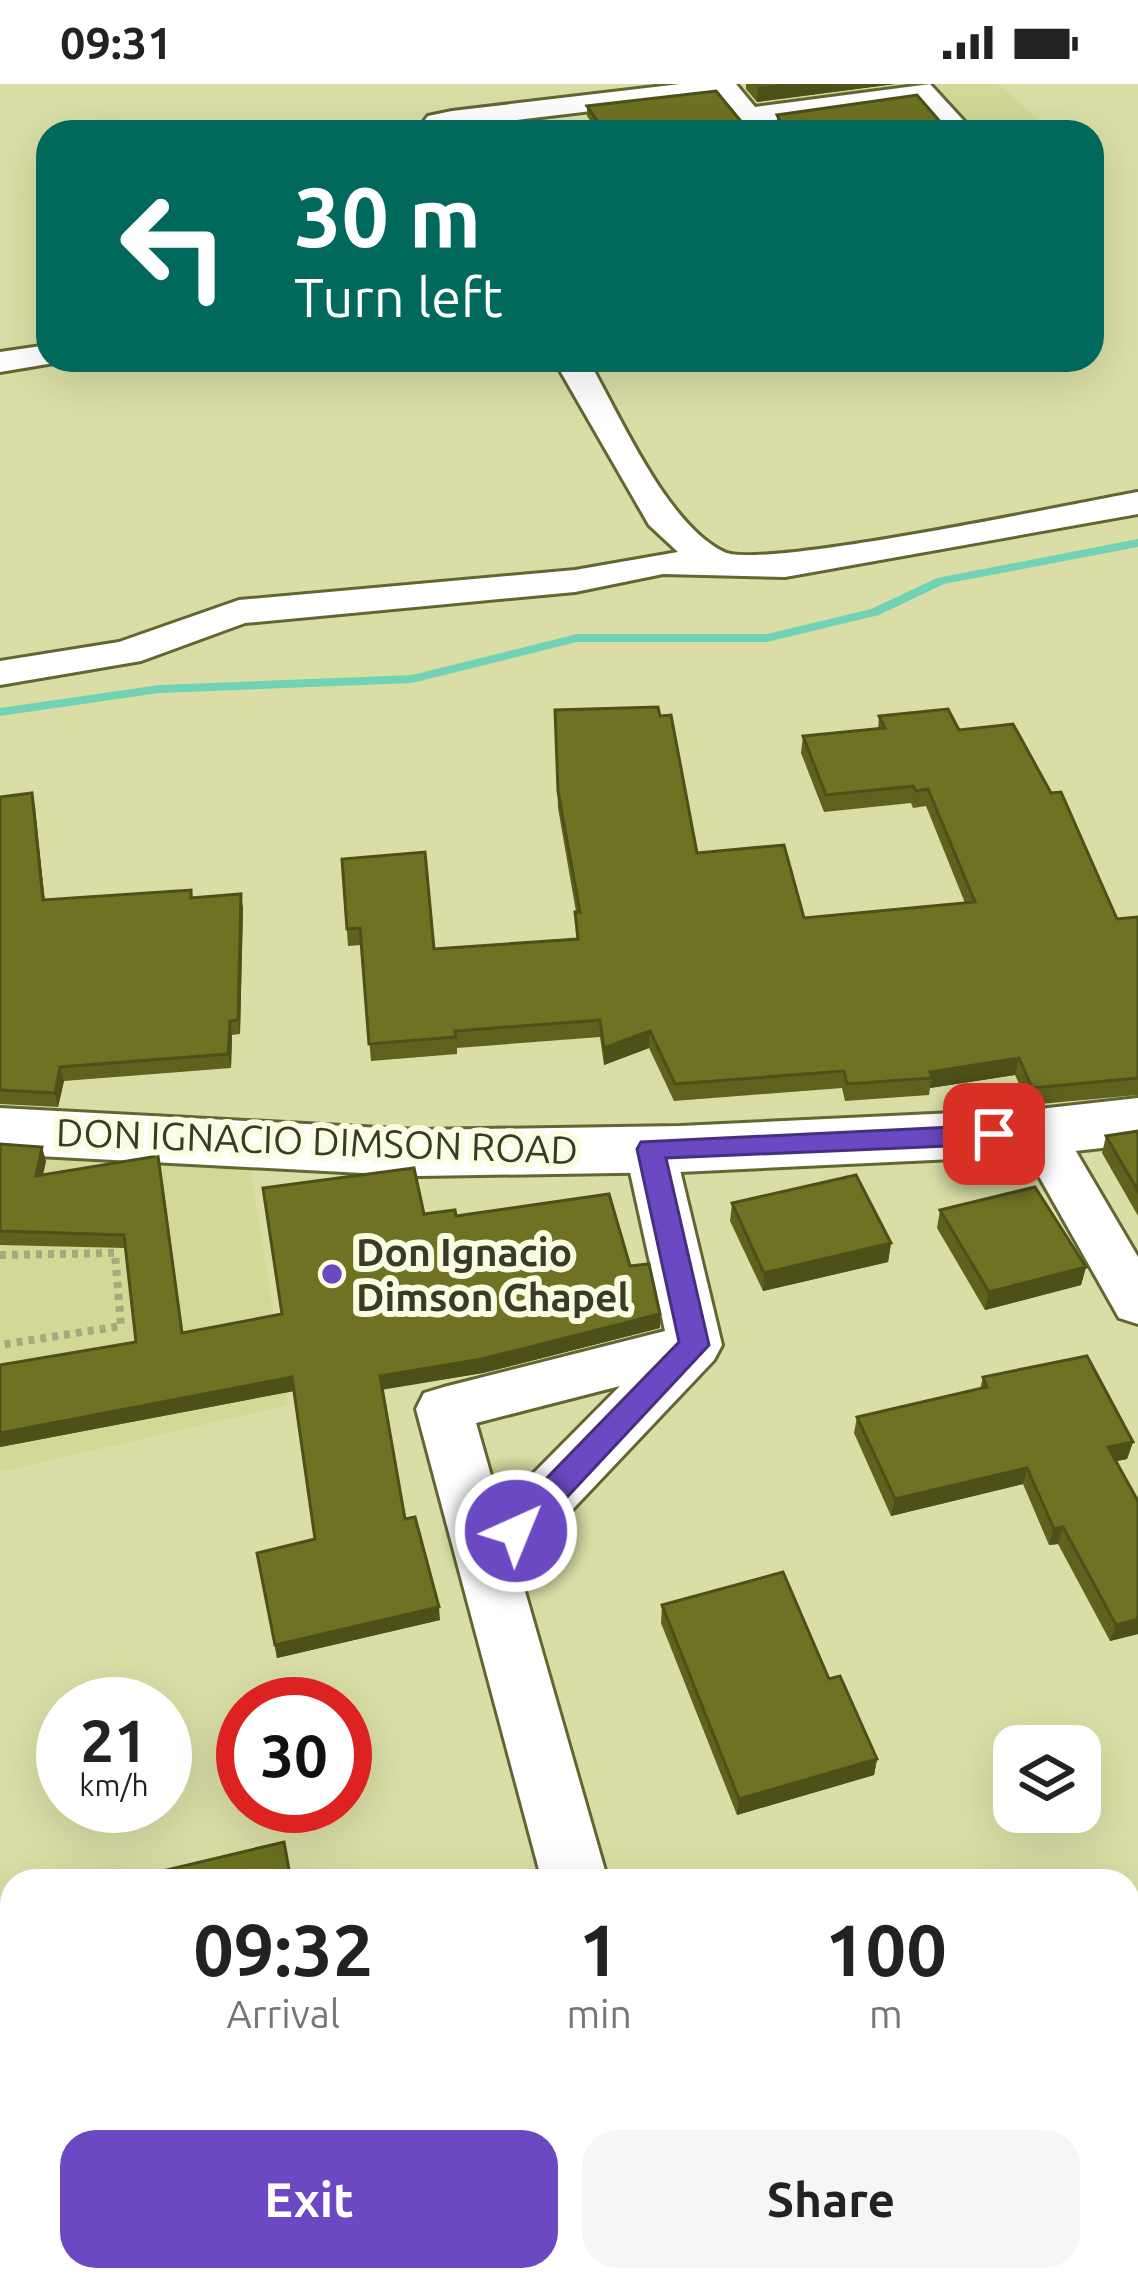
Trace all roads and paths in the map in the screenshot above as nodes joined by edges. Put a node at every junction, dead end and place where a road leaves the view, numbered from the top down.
1 (447, 120) edge
2 (752, 120) edge
3 (776, 120) edge
4 (949, 120) edge
5 (36, 357) edge
6 (0, 362) edge
7 (578, 372) edge
8 (1138, 503) edge
9 (711, 560) junction
10 (0, 673) edge
11 (1138, 1121) edge
12 (0, 1131) edge
13 (1039, 1132) junction
14 (650, 1149) junction
15 (0, 1256) edge
16 (1138, 1303) edge
17 (694, 1345) junction
18 (0, 1346) edge
19 (486, 1562) junction
20 (572, 1869) edge

1 - 2 street
3 - 4 street
5 - 6 street
7 - 9 street
8 - 9 street
9 - 10 street
11 - 13 street, DON IGNACIO DIMSON ROAD
12 - 14 street, DON IGNACIO DIMSON ROAD
13 - 14 street, DON IGNACIO DIMSON ROAD
13 - 16 street
14 - 17 street
15 - 18 path
17 - 19 street
17 - 19 street
19 - 20 street

